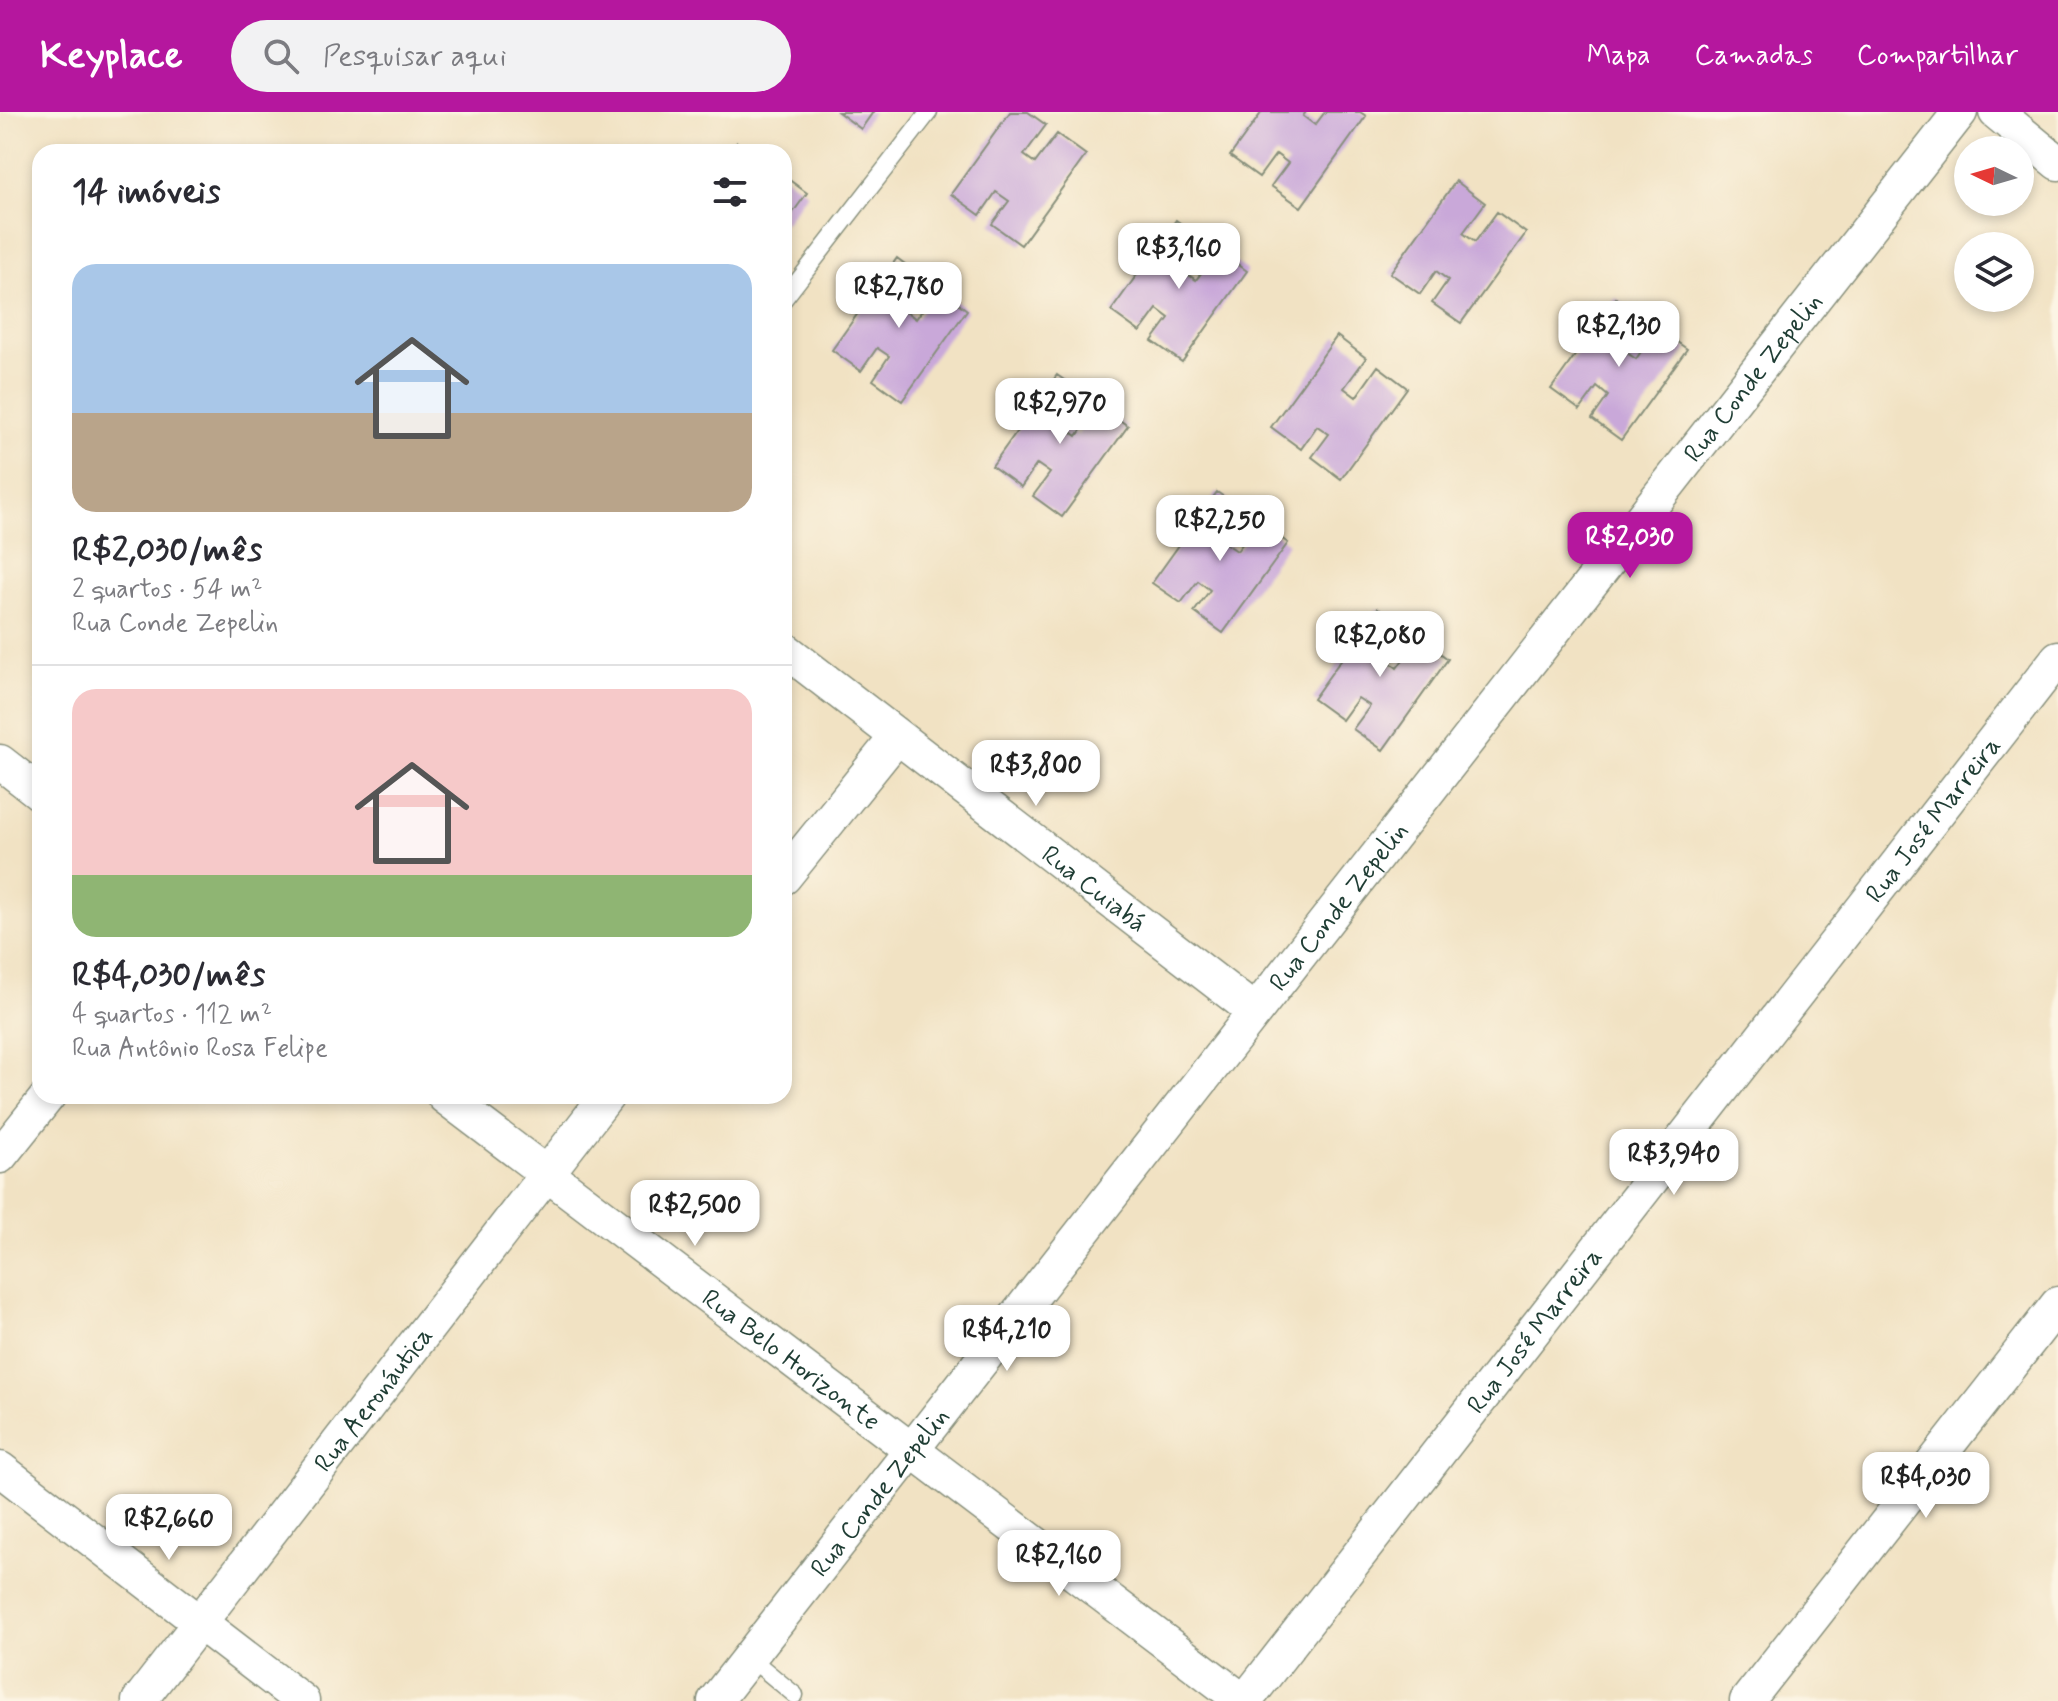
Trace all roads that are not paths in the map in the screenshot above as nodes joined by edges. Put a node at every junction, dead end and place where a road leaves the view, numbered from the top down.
1 (929, 112) edge
2 (1960, 112) edge
3 (1996, 112) edge
4 (2058, 163) edge
5 (792, 289) edge
6 (792, 655) edge
7 (2058, 658) edge
8 (896, 738) junction
9 (0, 762) edge
10 (32, 787) edge
11 (792, 867) edge
12 (1254, 1011) junction
13 (42, 1104) edge
14 (455, 1104) edge
15 (601, 1104) edge
16 (0, 1156) edge
17 (547, 1171) junction
18 (2058, 1304) edge
19 (910, 1449) junction
20 (0, 1469) edge
21 (200, 1622) junction
22 (749, 1657) junction
23 (795, 1695) dead end
24 (139, 1701) edge
25 (302, 1701) edge
26 (715, 1701) edge
27 (1244, 1701) edge
28 (1747, 1701) edge

1 - 5 lane
2 - 12 street, Rua Conde Zepelin
3 - 4 street
6 - 8 street, Rua Cuiabá
7 - 27 street, Rua José Marreira
8 - 11 street
8 - 12 street, Rua Cuiabá
9 - 10 street
12 - 19 street, Rua Conde Zepelin
13 - 16 street
14 - 17 street, Rua Belo Horizonte
15 - 17 street, Rua Aeronáutica
17 - 19 street, Rua Belo Horizonte
17 - 21 street, Rua Aeronáutica
18 - 28 street
19 - 22 street, Rua Conde Zepelin
19 - 27 street, Rua Belo Horizonte
20 - 21 street
21 - 24 street, Rua Aeronáutica
21 - 25 street
22 - 23 lane
22 - 26 street, Rua Conde Zepelin

